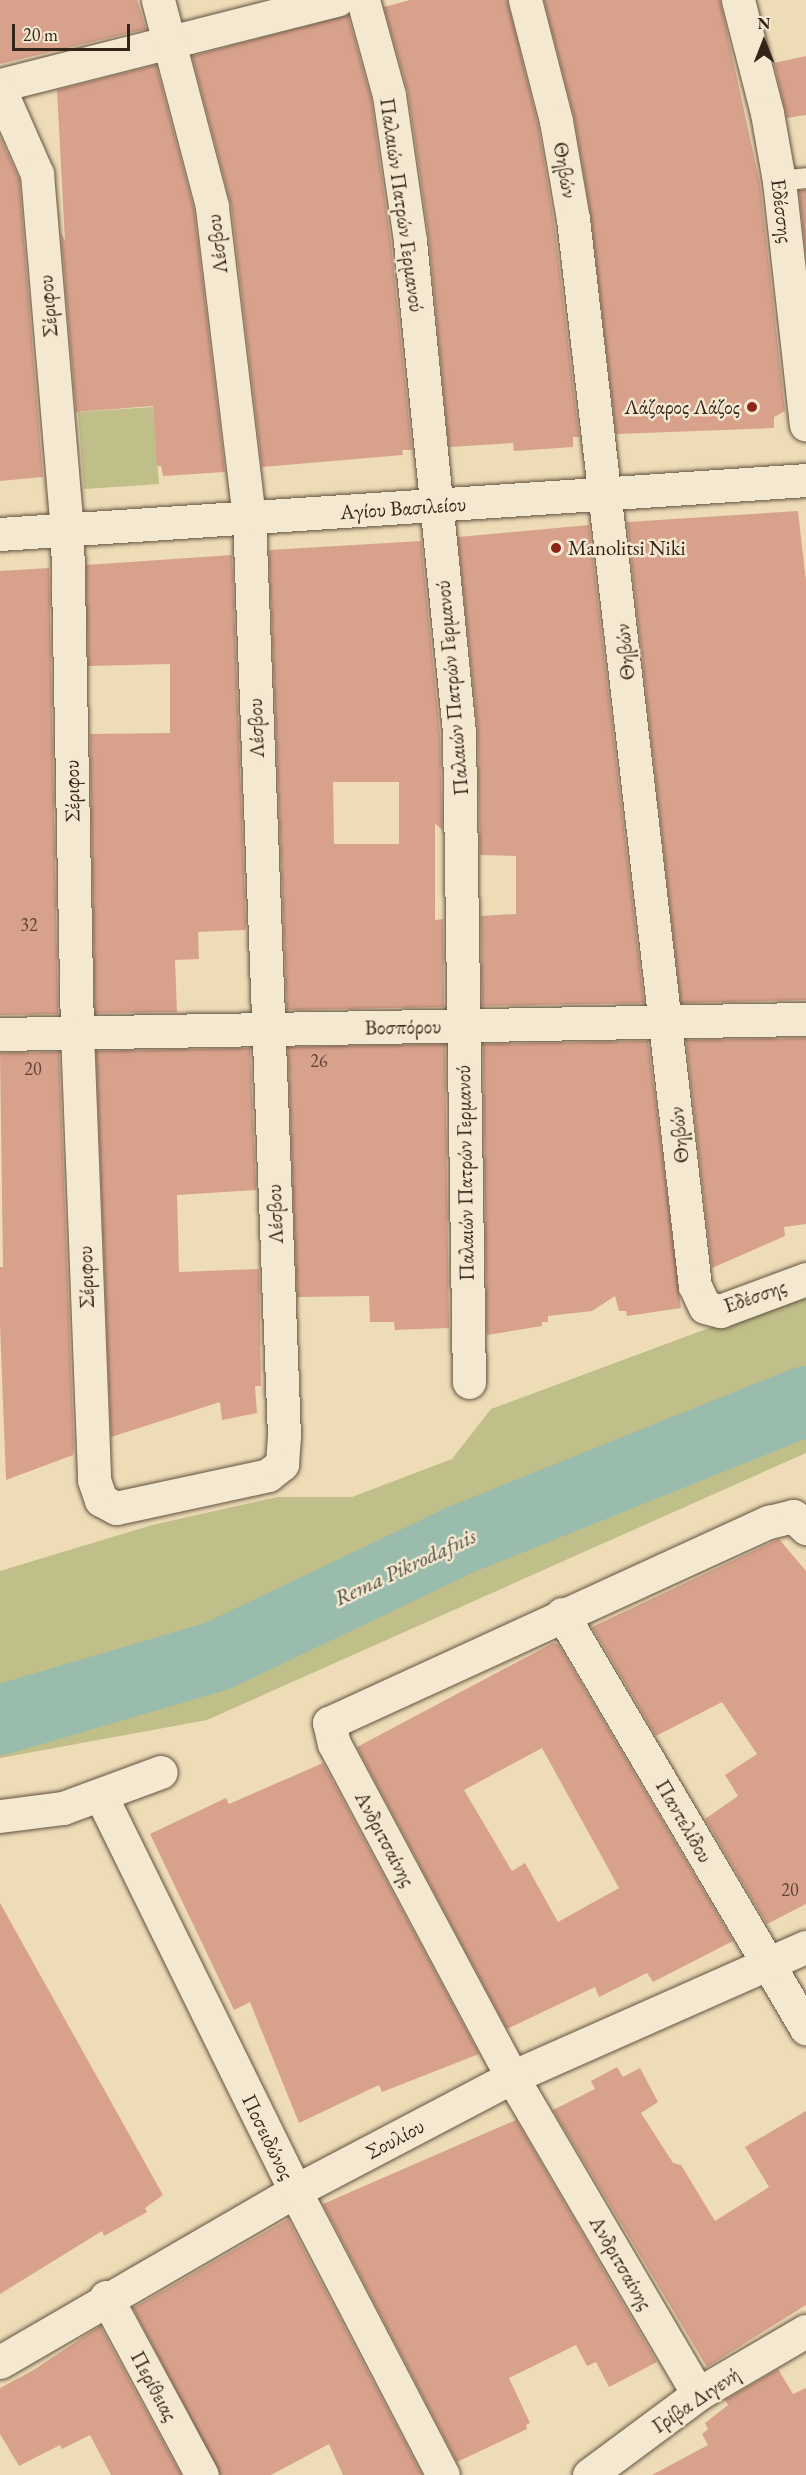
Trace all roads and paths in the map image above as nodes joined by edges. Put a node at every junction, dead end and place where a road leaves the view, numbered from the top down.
1 (158, 0) edge
2 (337, 0) edge
3 (363, 0) edge
4 (525, 0) edge
5 (738, 0) edge
6 (170, 39) junction
7 (0, 85) edge
8 (0, 90) edge
9 (793, 180) edge
10 (806, 425) edge
11 (806, 480) edge
12 (607, 494) junction
13 (436, 506) junction
14 (249, 518) junction
15 (67, 530) junction
16 (0, 534) edge
17 (806, 1019) edge
18 (667, 1022) junction
19 (462, 1026) junction
20 (267, 1030) junction
21 (77, 1032) junction
22 (0, 1034) edge
23 (806, 1279) edge
24 (705, 1307) joint
25 (469, 1382) dead end
26 (101, 1500) joint
27 (800, 1522) edge
28 (562, 1614) junction
29 (161, 1772) dead end
30 (101, 1796) junction
31 (0, 1816) edge
32 (806, 1947) edge
33 (768, 1964) junction
34 (806, 2028) edge
35 (512, 2077) junction
36 (295, 2191) junction
37 (106, 2297) junction
38 (806, 2331) edge
39 (0, 2362) edge
40 (698, 2394) junction
41 (202, 2475) edge
42 (443, 2475) edge
43 (589, 2475) edge

1 - 6 street, Λέσβου
2 - 6 street
3 - 13 street, Παλαιών Πατρών Γερμανού
4 - 12 street, Θηβών
5 - 9 street, Εδέσσης
6 - 7 street
6 - 14 street, Λέσβου
8 - 15 street, Σέριφου
9 - 10 street, Εδέσσης
11 - 12 street, Αγίου Βασιλείου
12 - 13 street, Αγίου Βασιλείου
12 - 18 street, Θηβών
13 - 14 street, Αγίου Βασιλείου
13 - 19 street, Παλαιών Πατρών Γερμανού
14 - 15 street, Αγίου Βασιλείου
14 - 20 street, Λέσβου
15 - 16 street, Αγίου Βασιλείου
15 - 21 street, Σέριφου
17 - 18 street, Βοσπόρου
18 - 19 street, Βοσπόρου
18 - 24 street, Θηβών
19 - 20 street, Βοσπόρου
19 - 25 street, Παλαιών Πατρών Γερμανού
20 - 21 street, Βοσπόρου
20 - 26 street, Λέσβου
21 - 22 street, Βοσπόρου
21 - 26 street, Σέριφου
23 - 24 street, Εδέσσης
27 - 28 street, Ανδριτσαίνης
28 - 33 street, Παντελίδου
28 - 35 street, Ανδριτσαίνης
29 - 30 street
30 - 31 street
30 - 36 street, Ποσειδώνος
32 - 33 street, Σουλίου
33 - 34 street, Παντελίδου
33 - 35 street, Σουλίου
35 - 36 street, Σουλίου
35 - 40 street, Ανδριτσαίνης
36 - 37 street, Σουλίου
36 - 42 street, Ποσειδώνος
37 - 39 street, Σουλίου
37 - 41 street, Περίθειας
38 - 40 street, Γρίβα Διγενή
40 - 43 street, Γρίβα Διγενή

